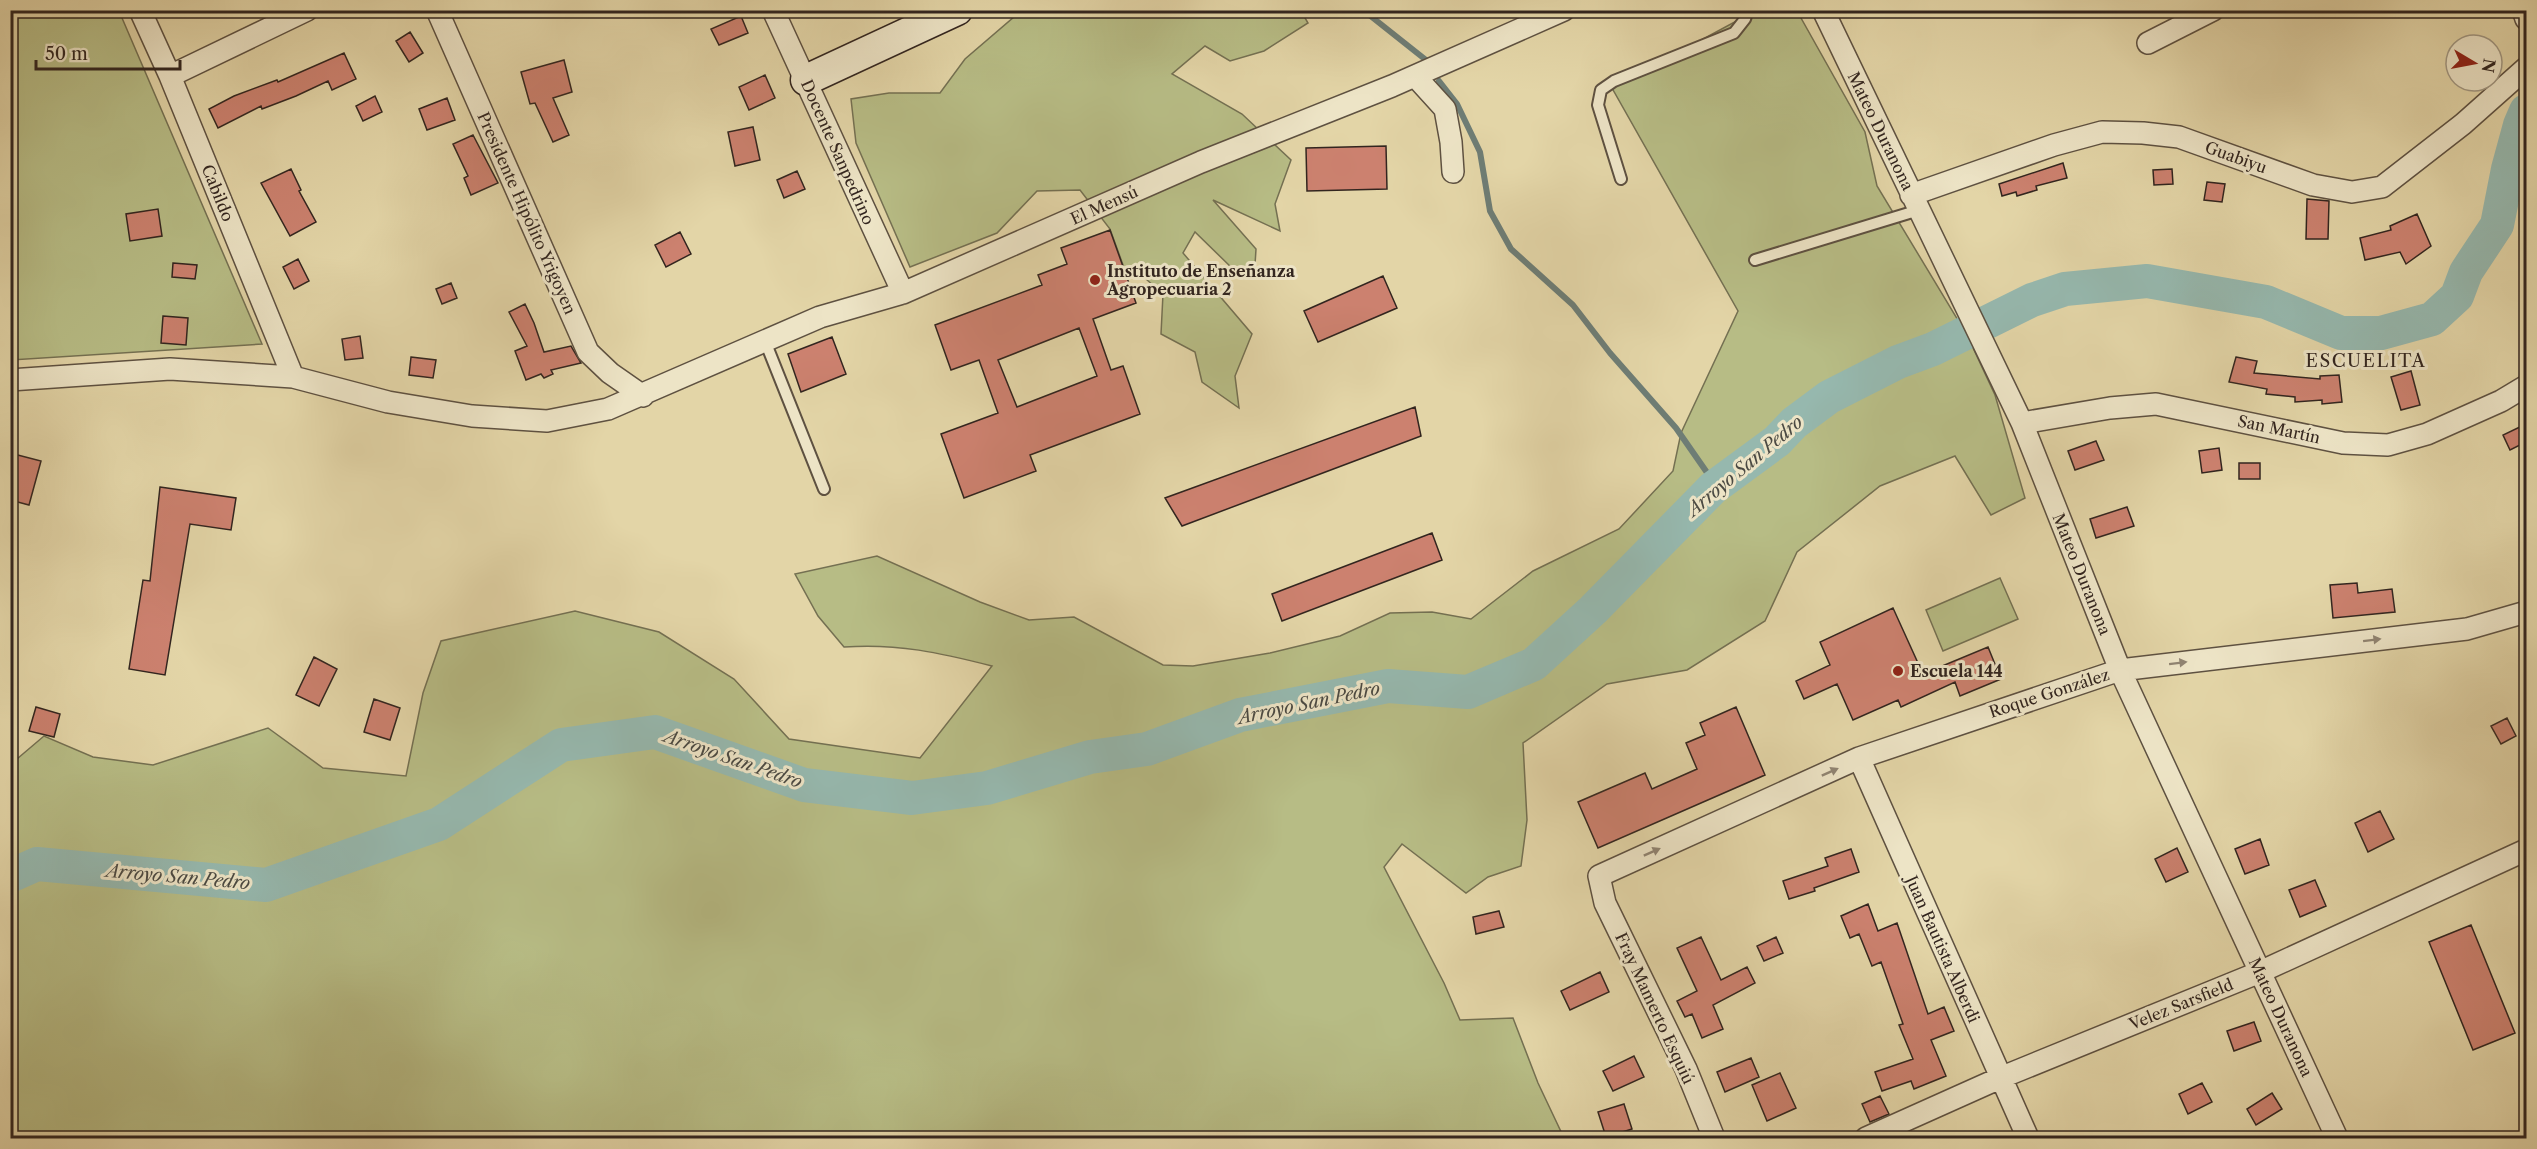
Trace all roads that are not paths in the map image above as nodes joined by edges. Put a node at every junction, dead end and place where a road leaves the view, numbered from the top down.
1 (140, 10) edge
2 (307, 10) edge
3 (437, 10) edge
4 (773, 10) edge
5 (957, 10) edge
6 (1564, 10) edge
7 (1748, 10) edge
8 (1823, 10) edge
9 (2213, 10) edge
10 (2523, 10) edge
11 (2526, 19) edge
12 (2148, 43) dead end
13 (2526, 68) edge
14 (170, 76) junction
15 (1415, 76) junction
16 (806, 80) junction
17 (1453, 172) dead end
18 (1621, 179) dead end
19 (1915, 202) junction
20 (1755, 260) dead end
21 (903, 293) junction
22 (765, 341) junction
23 (293, 377) junction
24 (10, 380) edge
25 (2526, 386) edge
26 (643, 396) junction
27 (2022, 423) junction
28 (824, 489) dead end
29 (2526, 612) edge
30 (2120, 670) junction
31 (1859, 759) junction
32 (2526, 850) edge
33 (1599, 876) joint
34 (2260, 972) junction
35 (2000, 1078) junction
36 (1714, 1138) edge
37 (1866, 1138) edge
38 (2028, 1138) edge
39 (2337, 1138) edge

1 - 14 street, Cabildo
2 - 14 street
3 - 26 street, Presidente Hipólito Yrigoyen
4 - 16 street, Docente Sanpedrino
5 - 16 main road
6 - 15 street, El Mensú
7 - 18 lane
8 - 19 street, Mateo Duranona
9 - 12 street
10 - 11 street
13 - 19 street, Guabiyu
14 - 23 street, Cabildo
15 - 17 street
15 - 21 street, El Mensú
16 - 21 street, Docente Sanpedrino
19 - 20 lane
19 - 27 street, Mateo Duranona
21 - 22 street, El Mensú
22 - 26 street, El Mensú
22 - 28 lane
23 - 24 street, El Mensú
23 - 26 street, El Mensú
25 - 27 street, San Martín
27 - 30 street, Mateo Duranona
30 -> 29 street, Roque González
30 - 31 street, Roque González
30 - 34 street, Mateo Duranona
33 -> 31 street, Roque González
31 - 35 street, Juan Bautista Alberdi
32 - 34 street, Velez Sarsfield
33 - 36 street, Fray Mamerto Esquiú
34 - 35 street, Velez Sarsfield
34 - 39 street, Mateo Duranona
35 - 37 street, Velez Sarsfield
35 - 38 street, Juan Bautista Alberdi

